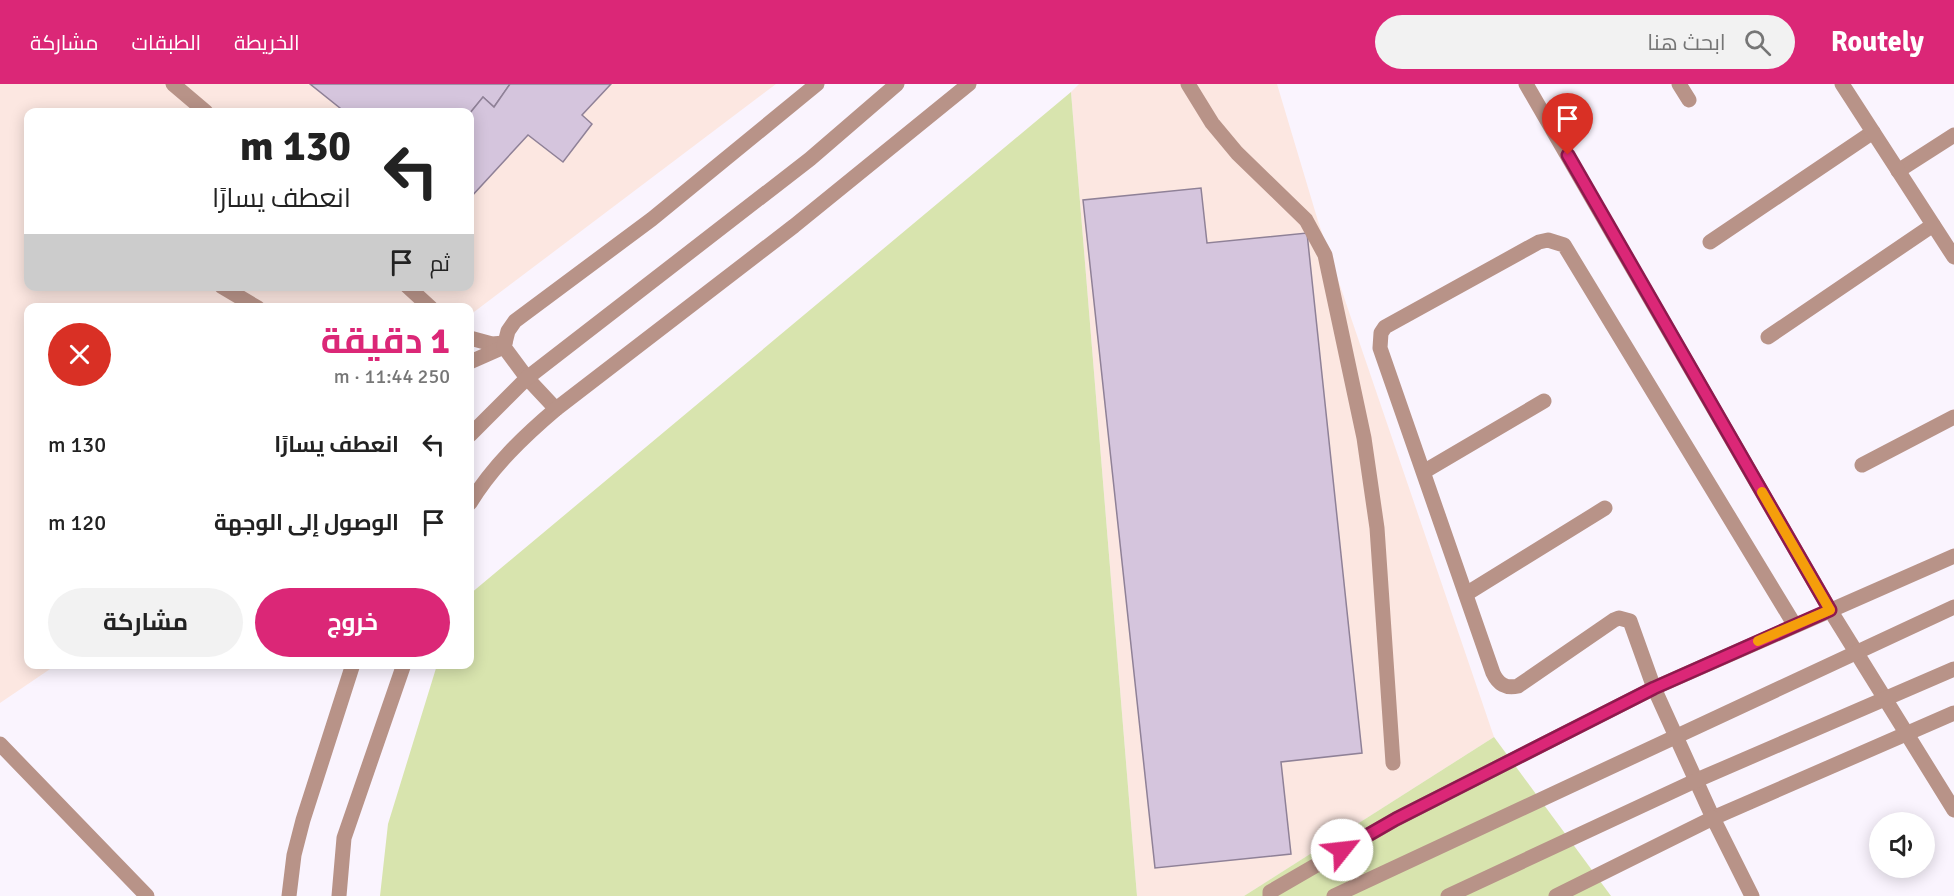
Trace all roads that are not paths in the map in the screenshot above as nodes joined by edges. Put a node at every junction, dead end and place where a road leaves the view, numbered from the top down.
1 (173, 84) edge
2 (818, 84) edge
3 (897, 84) edge
4 (969, 84) edge
5 (1188, 84) edge
6 (1526, 84) edge
7 (1679, 84) edge
8 (1848, 86) edge
9 (1689, 100) dead end
10 (201, 108) edge
11 (1873, 132) junction
12 (1954, 135) edge
13 (1899, 171) junction
14 (1933, 225) junction
15 (1710, 242) dead end
16 (1954, 257) edge
17 (229, 291) edge
18 (412, 291) edge
19 (250, 303) edge
20 (426, 303) edge
21 (1768, 337) dead end
22 (474, 339) edge
23 (505, 345) junction
24 (474, 360) edge
25 (527, 378) junction
26 (1544, 401) dead end
27 (556, 409) junction
28 (1954, 417) edge
29 (474, 431) edge
30 (1862, 465) dead end
31 (1425, 471) junction
32 (474, 497) edge
33 (1605, 508) dead end
34 (1954, 556) edge
35 (1466, 594) junction
36 (1954, 607) edge
37 (1830, 610) junction
38 (1794, 624) junction
39 (1855, 651) junction
40 (351, 669) edge
41 (402, 669) edge
42 (1954, 669) edge
43 (1654, 688) junction
44 (1884, 700) junction
45 (1954, 713) edge
46 (1906, 734) junction
47 (1676, 737) junction
48 (0, 744) edge
49 (1392, 763) dead end
50 (1697, 780) junction
51 (1954, 810) edge
52 (1713, 818) junction
53 (147, 896) edge
54 (289, 896) edge
55 (339, 896) edge
56 (1270, 896) edge
57 (1334, 896) edge
58 (1448, 896) edge
59 (1556, 896) edge
60 (1752, 896) edge

1 - 10 street
2 - 23 street
3 - 25 street
4 - 27 street
5 - 49 street
6 - 37 street
7 - 9 street
8 - 11 street
11 - 13 street
11 - 15 street
12 - 13 street
13 - 14 street
14 - 16 street
14 - 21 street
17 - 19 street
18 - 20 street
22 - 23 street
23 - 24 street
23 - 25 street
25 - 27 street
25 - 29 street
26 - 31 street
27 - 32 street
28 - 30 street
31 - 35 street
31 - 38 street
33 - 35 street
34 - 37 street
35 - 43 street
36 - 39 street
37 - 38 street
37 - 39 street
38 - 43 street
39 - 44 street
39 - 47 street
40 - 54 street
41 - 55 street
42 - 44 street
43 - 47 street
43 - 56 street
44 - 46 street
44 - 50 street
45 - 46 street
46 - 51 street
46 - 52 street
47 - 50 street
47 - 57 street
48 - 53 street
50 - 52 street
50 - 58 street
52 - 59 street
52 - 60 street

